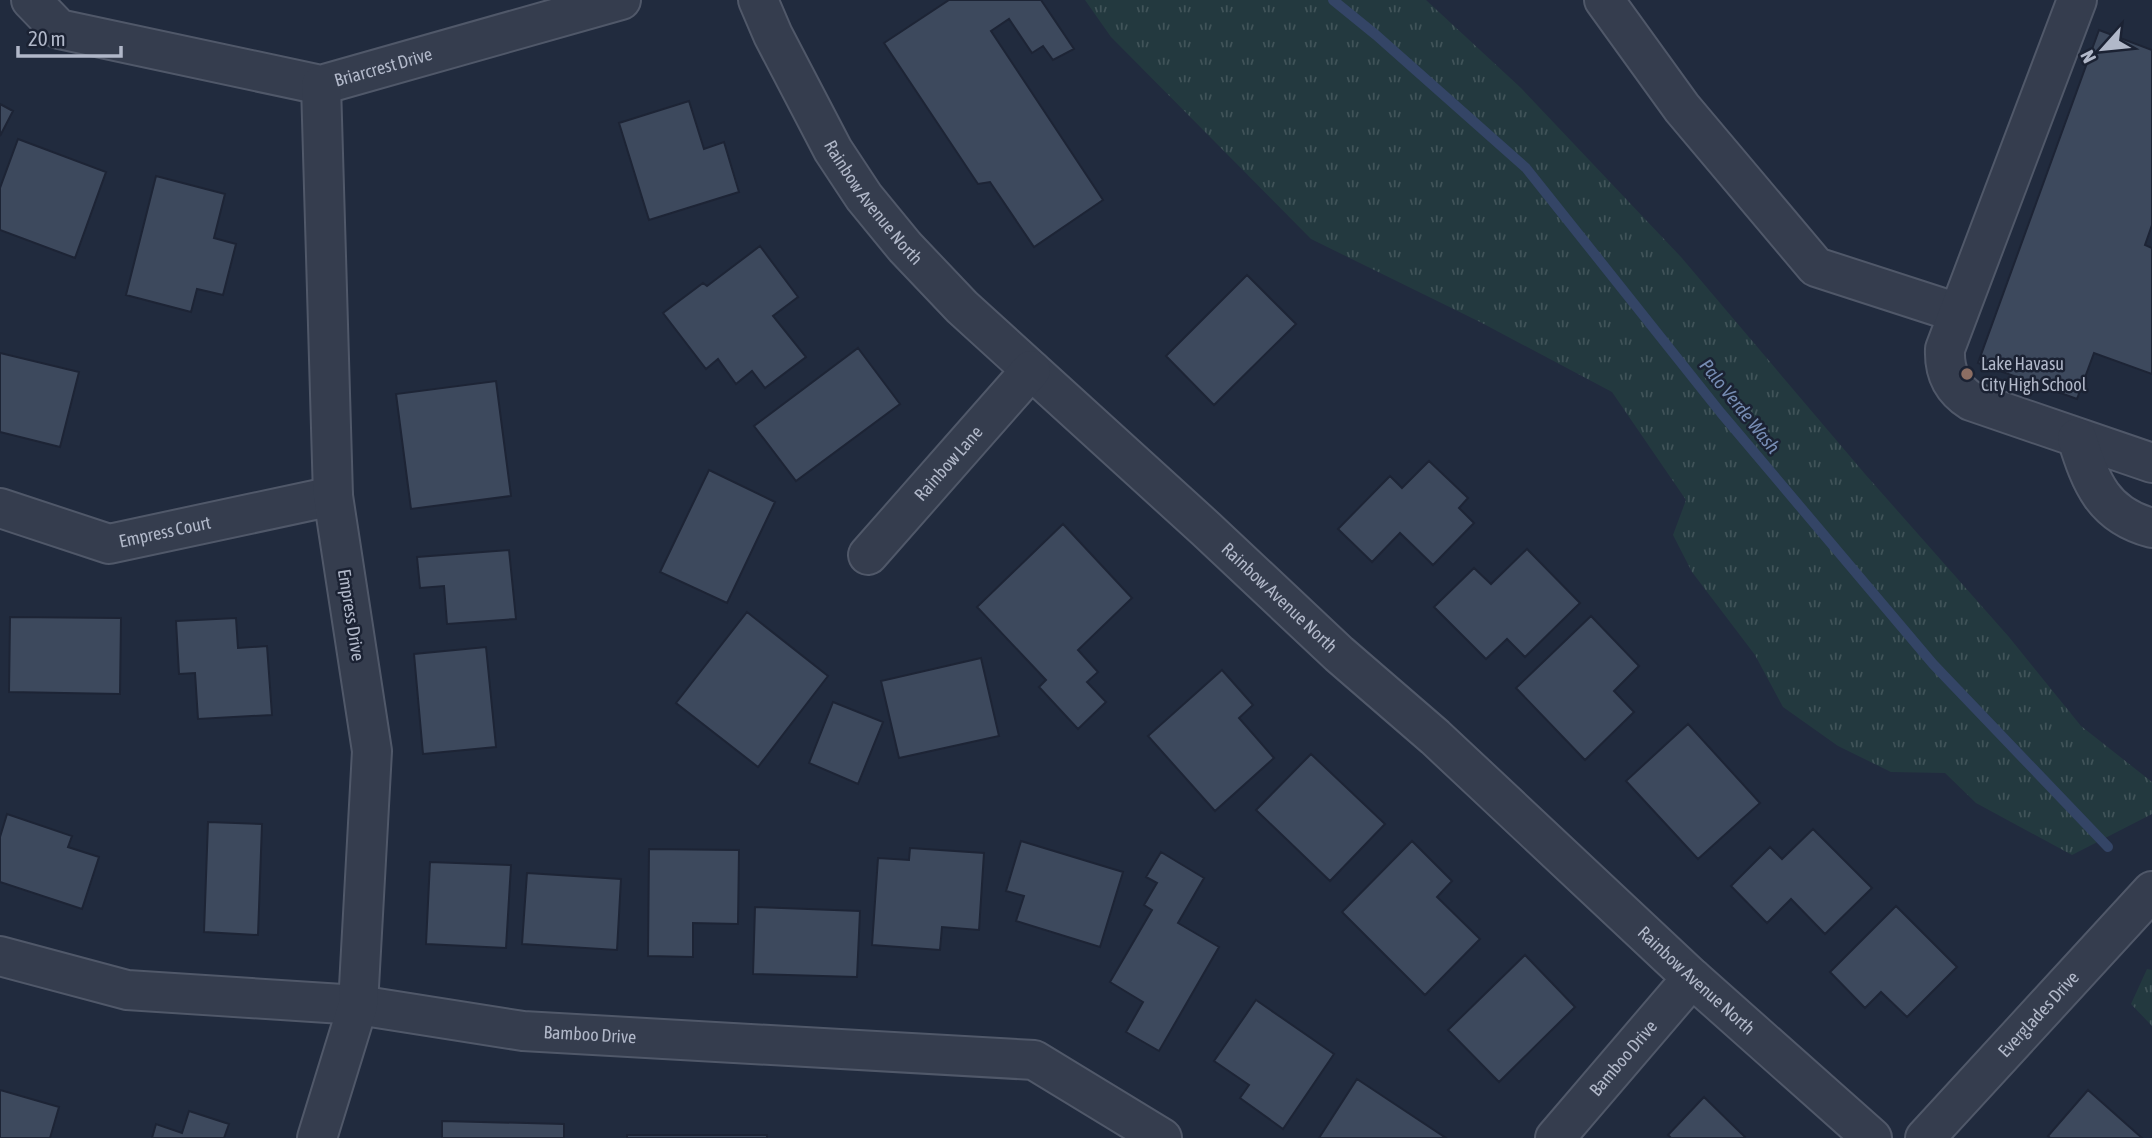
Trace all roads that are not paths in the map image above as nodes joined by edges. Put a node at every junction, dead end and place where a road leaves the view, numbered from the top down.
1 (31, 0) edge
2 (621, 0) edge
3 (758, 0) edge
4 (1604, 0) edge
5 (2077, 0) edge
6 (321, 85) junction
7 (1958, 313) junction
8 (1031, 370) junction
9 (2077, 439) junction
10 (2152, 463) edge
11 (332, 496) junction
12 (0, 508) edge
13 (2152, 528) edge
14 (868, 555) dead end
15 (2152, 891) edge
16 (0, 956) edge
17 (1692, 978) junction
18 (358, 1005) junction
19 (317, 1138) edge
20 (1162, 1138) edge
21 (1555, 1138) edge
22 (1872, 1138) edge
23 (1925, 1138) edge

1 - 6 street, Briarcrest Drive
2 - 6 street, Briarcrest Drive
3 - 8 street, Rainbow Avenue North
4 - 7 street
5 - 7 street
6 - 11 street, Empress Drive
7 - 9 street
8 - 14 street, Rainbow Lane
8 - 17 street, Rainbow Avenue North
9 - 10 street
9 - 13 street
11 - 12 street, Empress Court
11 - 18 street, Empress Drive
15 - 23 street, Everglades Drive
16 - 18 street, Bamboo Drive
17 - 21 street, Bamboo Drive
17 - 22 street, Rainbow Avenue North
18 - 19 street, Empress Drive
18 - 20 street, Bamboo Drive

